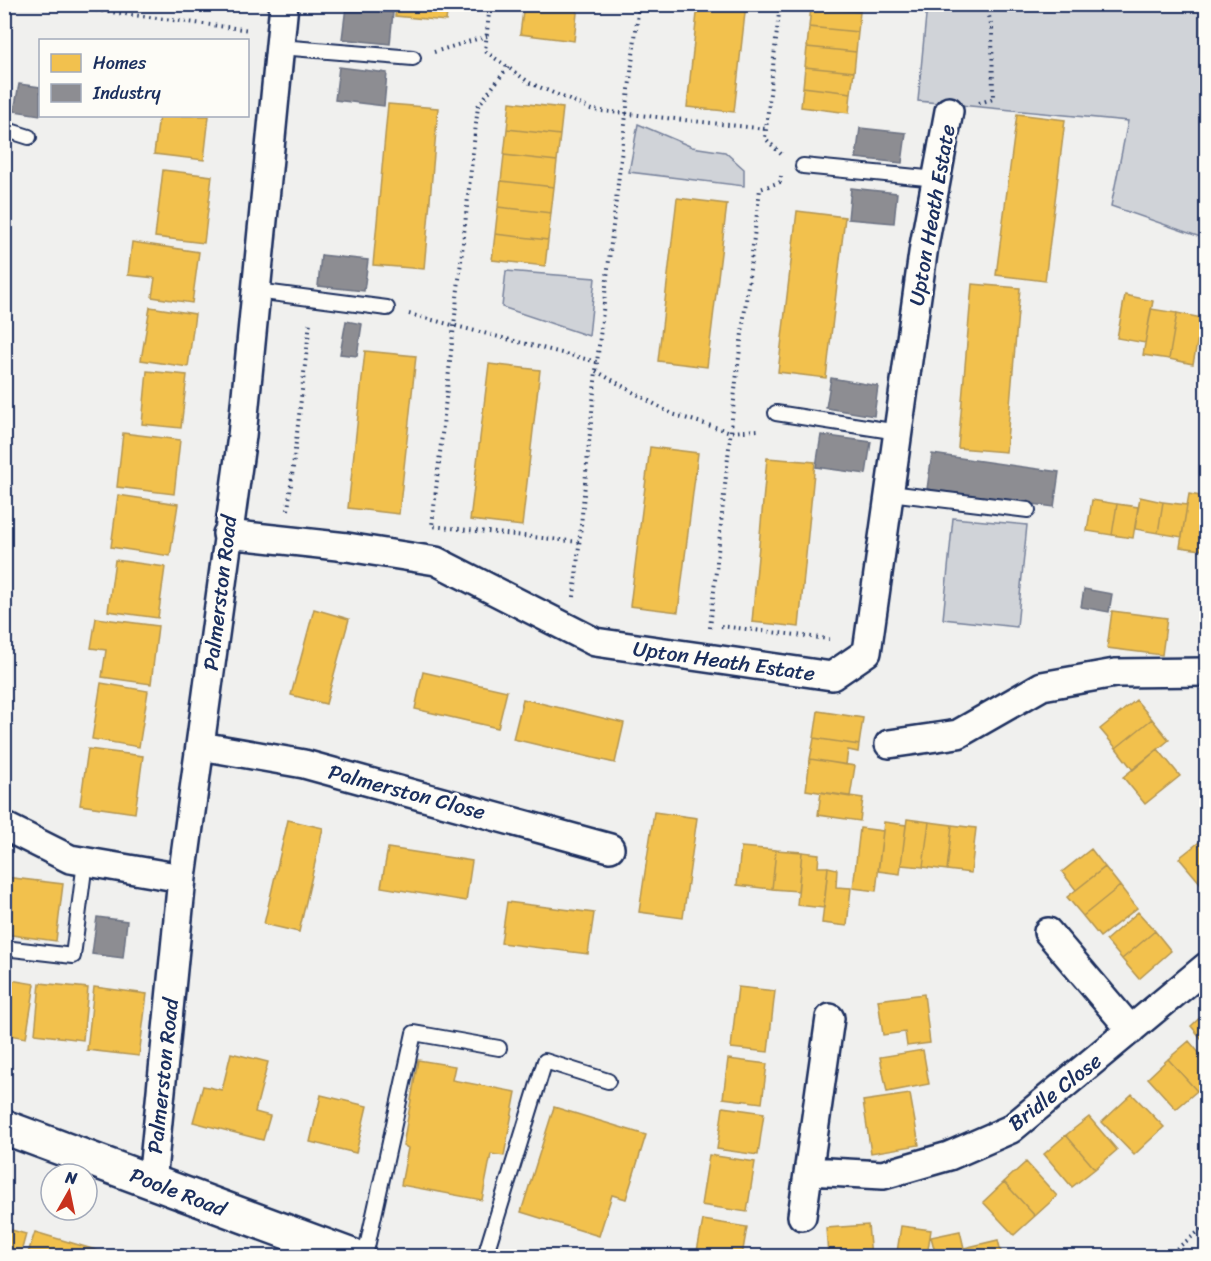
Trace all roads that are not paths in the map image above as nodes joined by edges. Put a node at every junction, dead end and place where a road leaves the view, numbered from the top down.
1 (284, 4) edge
2 (280, 41) junction
3 (413, 58) road end
4 (950, 111) road end
5 (4, 129) edge
6 (29, 137) dead end
7 (803, 166) dead end
8 (937, 179) junction
9 (256, 291) junction
10 (387, 308) road end
11 (776, 414) road end
12 (898, 432) junction
13 (890, 493) junction
14 (1028, 510) dead end
15 (227, 534) junction
16 (1206, 672) edge
17 (889, 744) dead end
18 (201, 746) junction
19 (4, 826) edge
20 (610, 848) dead end
21 (85, 862) junction
22 (182, 878) junction
23 (1048, 932) dead end
24 (4, 948) edge
25 (1206, 967) edge
26 (830, 1018) dead end
27 (1131, 1030) junction
28 (499, 1048) dead end
29 (608, 1081) dead end
30 (4, 1127) edge
31 (809, 1171) junction
32 (152, 1182) junction
33 (802, 1216) dead end
34 (304, 1248) edge
35 (352, 1257) edge
36 (365, 1257) edge
37 (485, 1257) edge

1 - 2 street, Palmerston Road
2 - 3 lane
2 - 9 street, Palmerston Road
4 - 8 street, Upton Heath Estate
5 - 6 lane
7 - 8 lane
8 - 12 street, Upton Heath Estate
9 - 10 lane
9 - 15 street, Palmerston Road
11 - 12 lane
12 - 13 street, Upton Heath Estate
13 - 14 lane
13 - 15 street, Upton Heath Estate
15 - 18 street, Palmerston Road
16 - 17 street
18 - 20 street, Palmerston Close
18 - 22 street, Palmerston Road
19 - 21 street
21 - 22 street
21 - 24 lane
22 - 32 street, Palmerston Road
23 - 27 street
25 - 27 street, Bridle Close
26 - 31 street
27 - 31 street, Bridle Close
28 - 36 lane
29 - 37 lane
30 - 32 main road, Poole Road
31 - 33 street
32 - 34 main road, Poole Road
34 - 35 main road, Poole Road

